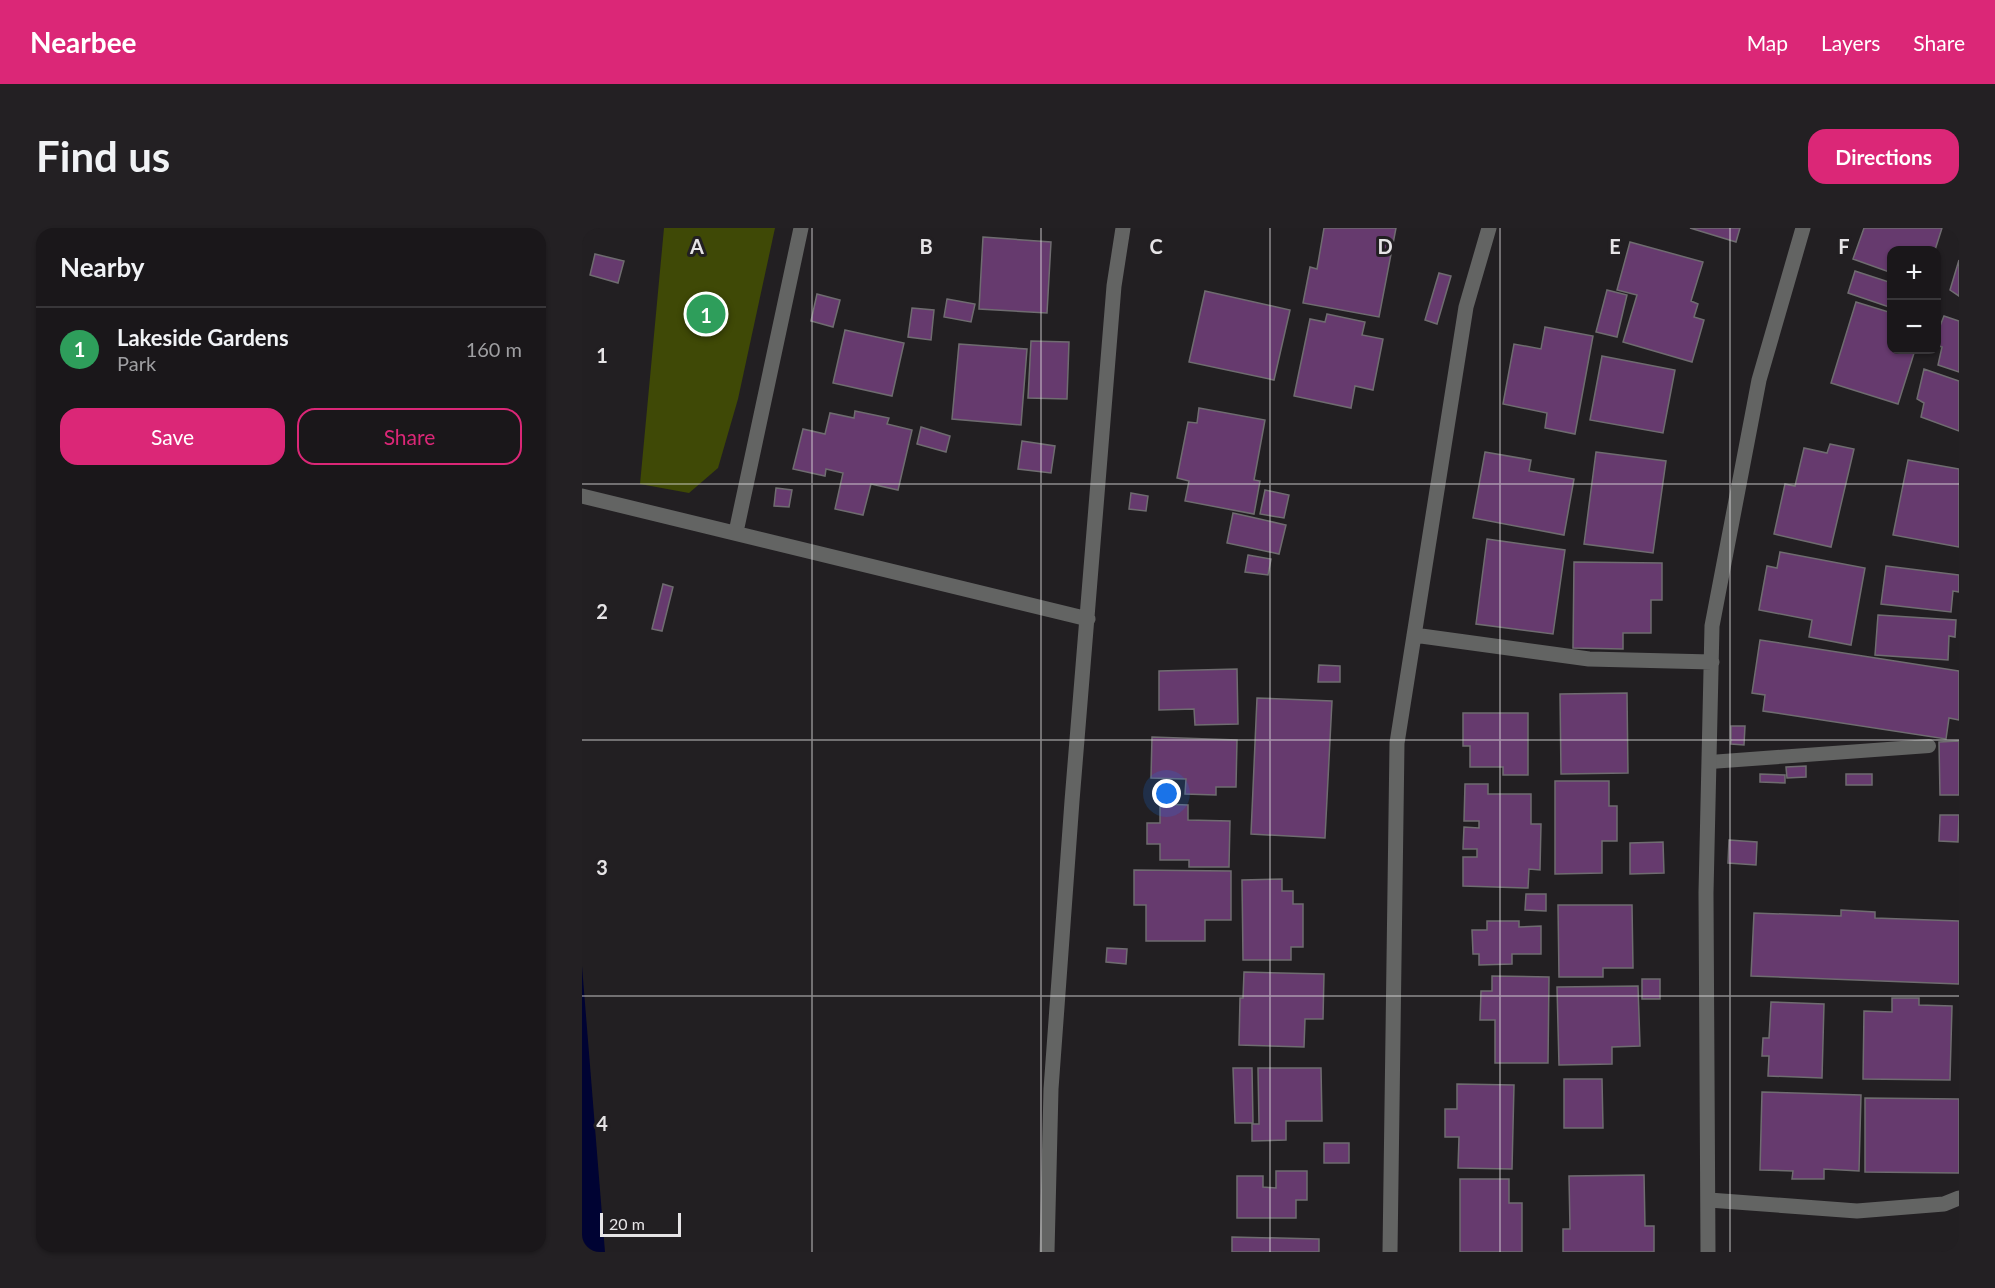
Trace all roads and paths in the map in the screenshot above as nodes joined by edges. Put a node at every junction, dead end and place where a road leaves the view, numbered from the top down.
1 (801, 228) edge
2 (1123, 228) edge
3 (1489, 228) edge
4 (1803, 228) edge
5 (582, 496) edge
6 (736, 532) junction
7 (1088, 619) junction
8 (1414, 635) junction
9 (1712, 662) junction
10 (1929, 746) dead end
11 (1710, 762) junction
12 (1959, 1197) edge
13 (1709, 1200) junction
14 (1047, 1252) edge
15 (1390, 1252) edge
16 (1708, 1252) edge

1 - 6 street
2 - 7 street
3 - 8 street
4 - 9 street
5 - 6 street
6 - 7 street
7 - 14 street
8 - 9 street
8 - 15 street
9 - 11 street
10 - 11 lane
11 - 13 street
12 - 13 street
13 - 16 street

